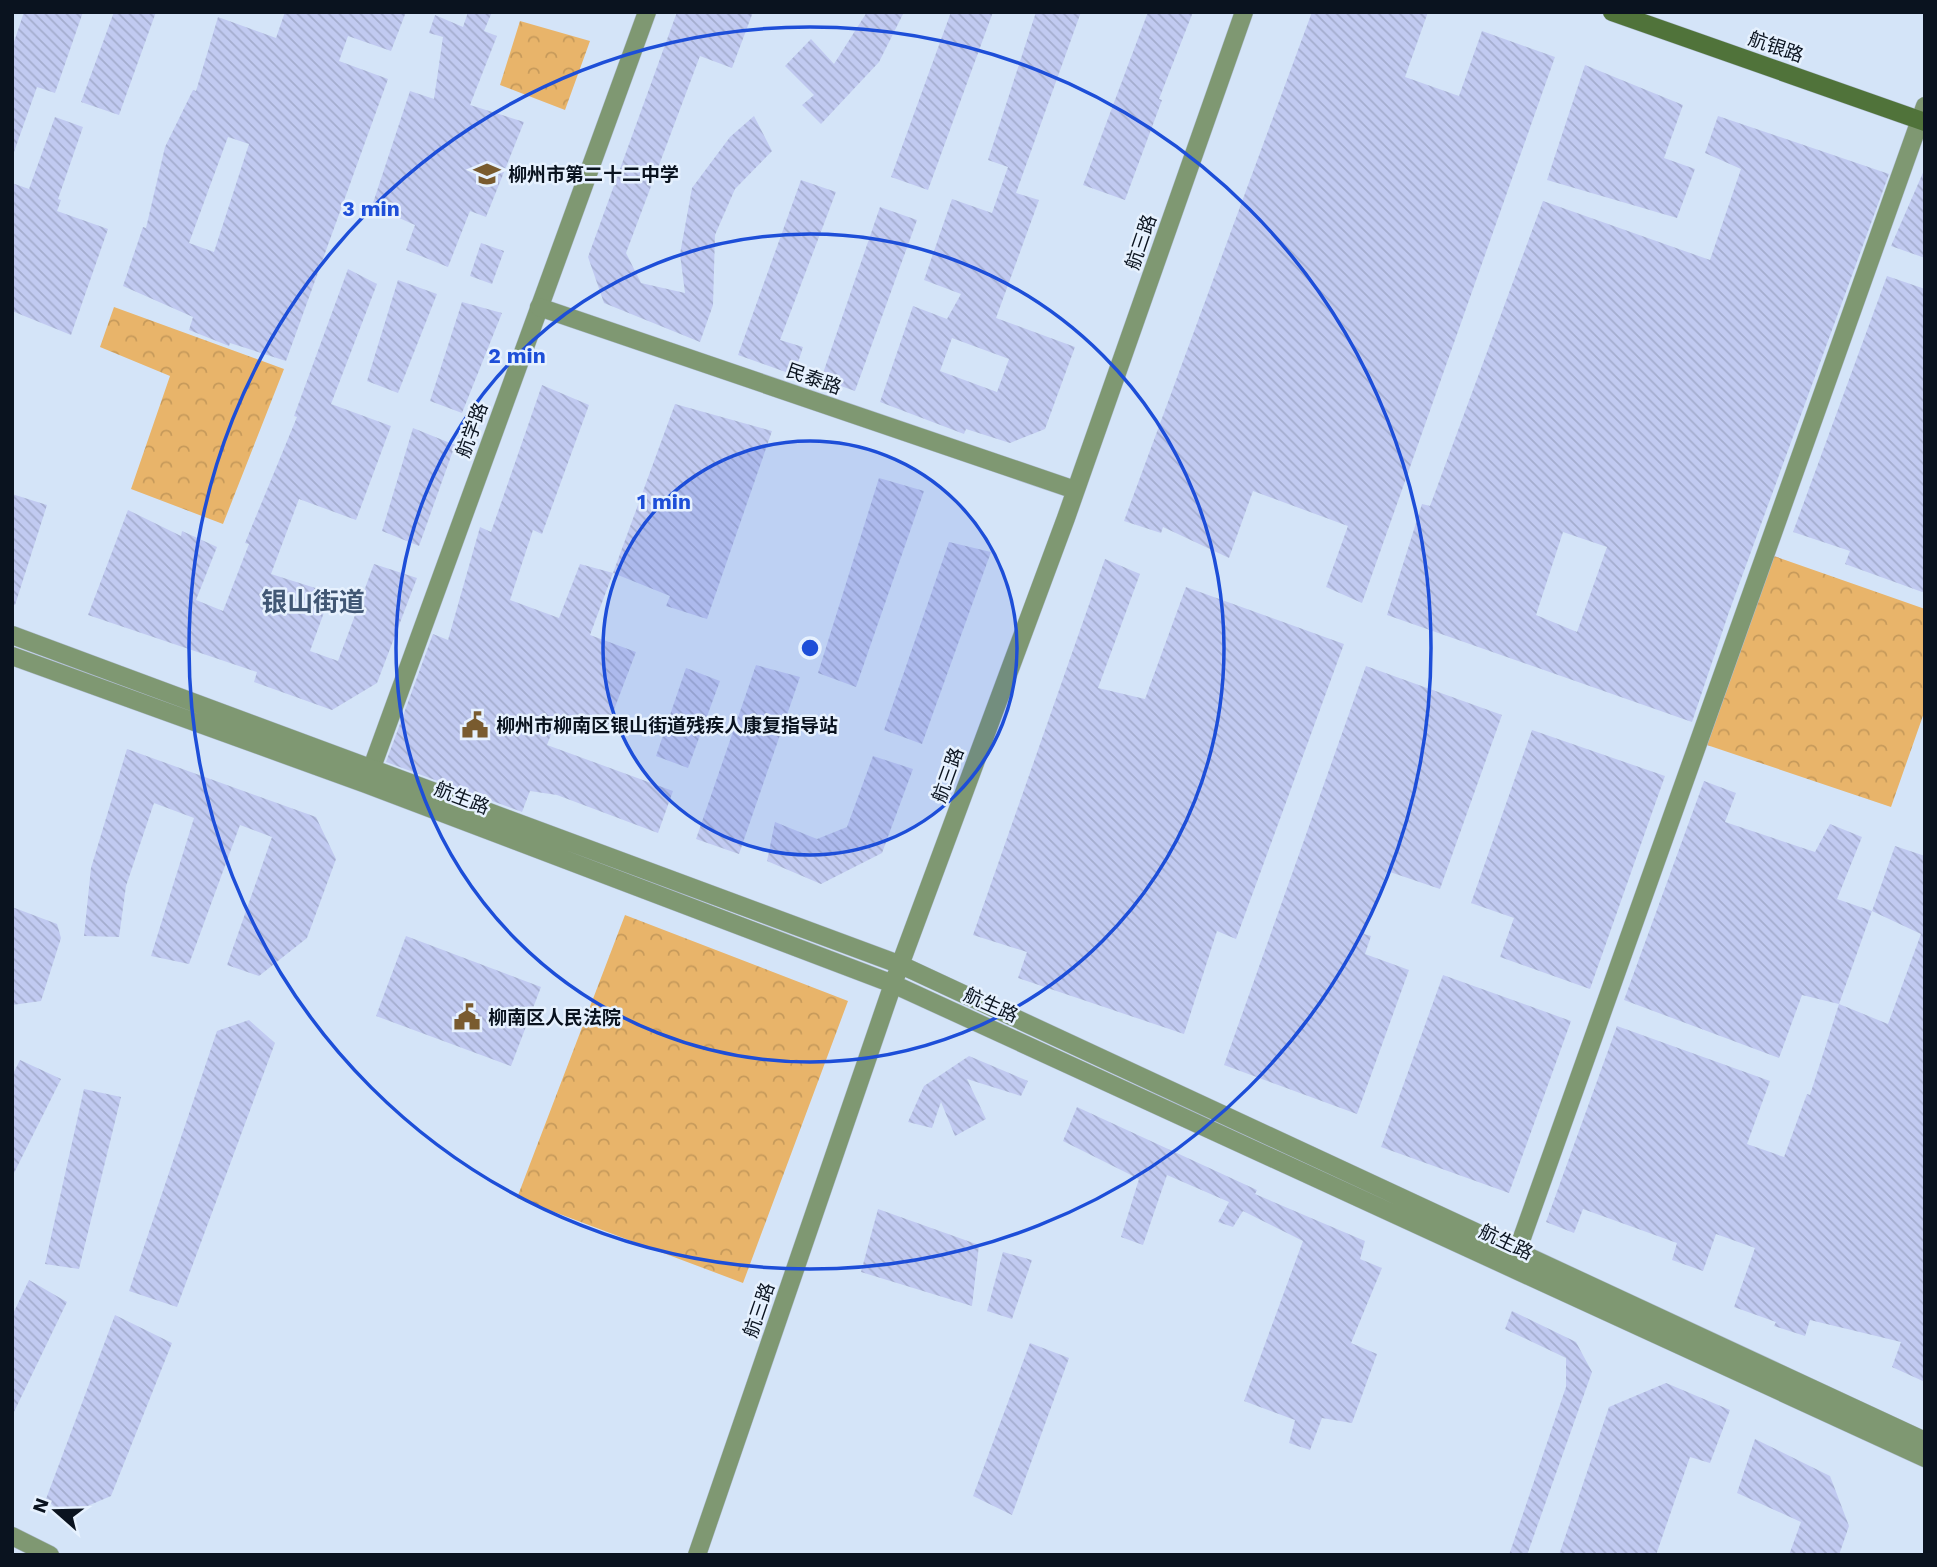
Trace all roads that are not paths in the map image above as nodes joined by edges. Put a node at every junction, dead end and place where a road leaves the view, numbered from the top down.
1 (647, 12) edge
2 (1244, 12) edge
3 (1612, 12) edge
4 (1923, 116) edge
5 (539, 307) junction
6 (1075, 490) junction
7 (12, 635) edge
8 (12, 656) edge
9 (372, 767) junction
10 (366, 784) junction
11 (901, 965) junction
12 (892, 984) junction
13 (1515, 1260) junction
14 (1925, 1441) edge
15 (1925, 1458) edge
16 (12, 1536) edge
17 (50, 1555) edge
18 (697, 1555) edge

1 - 5 street, 航学路
2 - 6 street, 航三路
3 - 4 main road, 航银路
4 - 13 street
5 - 6 street, 民泰路
5 - 9 street, 航学路
6 - 11 street, 航三路
7 - 9 street
8 - 10 street, 航生路
9 - 10 street, 航学路
9 - 11 street
10 - 12 street, 航生路
11 - 12 street, 航三路
11 - 13 street
12 - 13 street, 航生路
12 - 18 street, 航三路
13 - 14 street
13 - 15 street, 航生路
16 - 17 street

